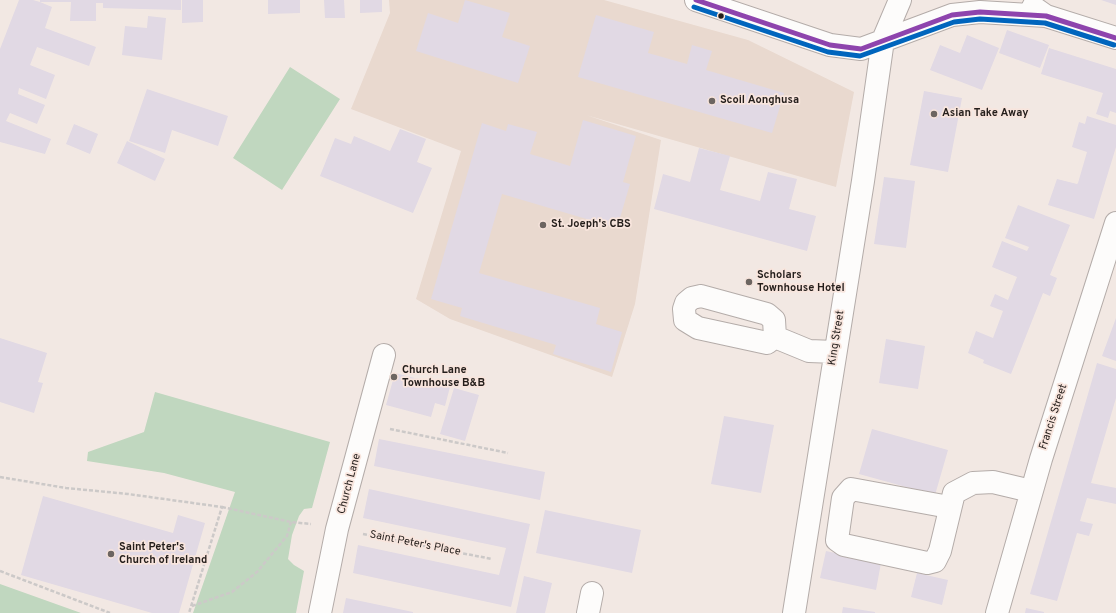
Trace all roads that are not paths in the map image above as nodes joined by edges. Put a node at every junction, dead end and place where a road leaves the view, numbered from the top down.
1 (696, 0) edge
2 (900, 0) edge
3 (1022, 0) edge
4 (956, 8) edge
5 (1046, 16) junction
6 (1116, 38) edge
7 (883, 40) junction
8 (1116, 223) edge
9 (775, 337) dead end
10 (835, 352) junction
11 (384, 355) dead end
12 (1031, 491) junction
13 (949, 507) junction
14 (320, 613) edge
15 (794, 613) edge
16 (997, 613) edge

1 - 7 street
2 - 7 street, King Street
3 - 5 street
4 - 5 street
4 - 7 street
5 - 6 street
7 - 10 street, King Street
8 - 12 street, Francis Street
9 - 10 street
10 - 15 street, King Street
11 - 14 street, Church Lane
12 - 13 street
12 - 16 street, Francis Street
13 - 13 street

